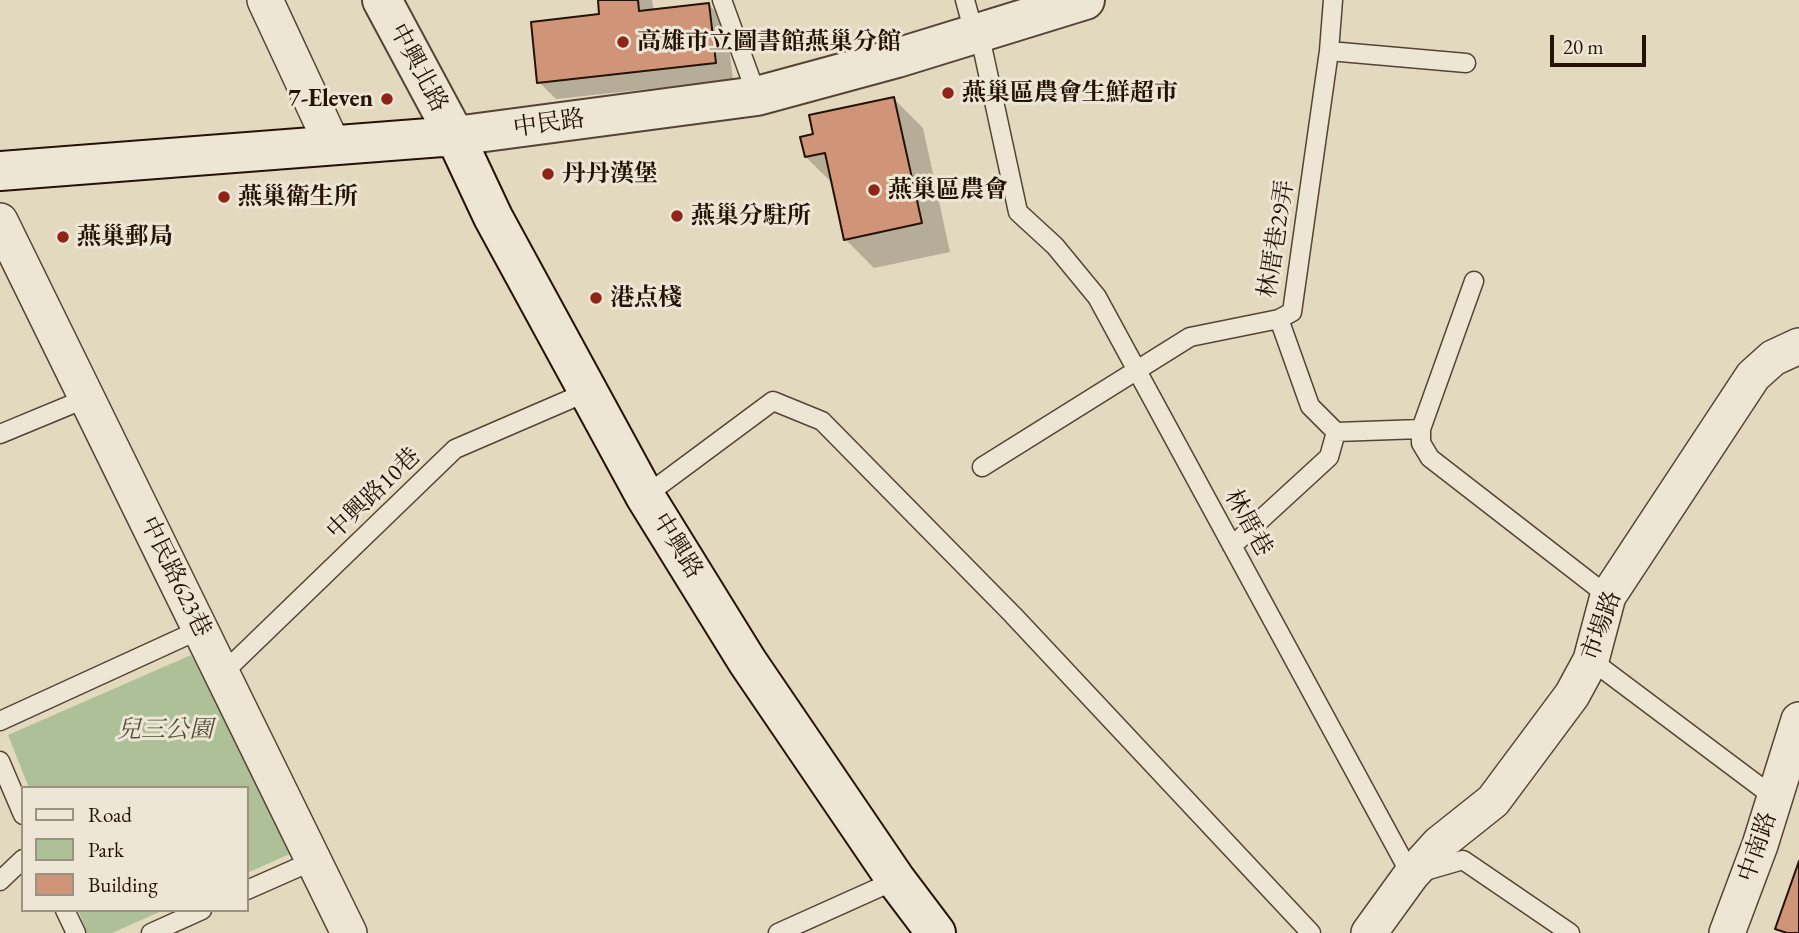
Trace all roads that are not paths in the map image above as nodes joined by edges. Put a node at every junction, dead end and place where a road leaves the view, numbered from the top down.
1 (265, 0) edge
2 (382, 0) edge
3 (722, 0) edge
4 (1085, 0) edge
5 (1333, 0) edge
6 (973, 22) edge
7 (1329, 51) junction
8 (1466, 63) dead end
9 (757, 96) junction
10 (455, 136) junction
11 (332, 144) junction
12 (0, 171) edge
13 (0, 221) edge
14 (1474, 281) dead end
15 (1279, 319) junction
16 (1799, 346) edge
17 (1137, 370) junction
18 (587, 392) junction
19 (88, 398) junction
20 (1421, 429) junction
21 (1336, 432) junction
22 (0, 434) edge
23 (982, 467) dead end
24 (645, 496) junction
25 (1232, 546) junction
26 (1608, 596) junction
27 (201, 629) junction
28 (1591, 660) junction
29 (223, 673) junction
30 (1799, 720) edge
31 (0, 721) edge
32 (0, 761) edge
33 (1775, 798) junction
34 (21, 810) edge
35 (315, 860) junction
36 (21, 861) edge
37 (1411, 875) junction
38 (896, 880) junction
39 (0, 881) edge
40 (248, 890) edge
41 (66, 912) edge
42 (198, 912) edge
43 (76, 933) edge
44 (151, 933) edge
45 (349, 933) edge
46 (778, 933) edge
47 (936, 933) edge
48 (1311, 933) edge
49 (1369, 933) edge
50 (1570, 933) edge
51 (1727, 933) edge

1 - 11 street
2 - 10 main road, 中興北路
3 - 9 lane
4 - 6 main road, 中民路
5 - 7 lane, 林厝巷29弄
6 - 9 main road, 中民路
6 - 17 lane, 林厝巷
7 - 8 lane
7 - 15 lane, 林厝巷29弄
9 - 10 main road, 中民路
10 - 11 main road, 中民路
10 - 18 main road, 中興路
11 - 12 main road, 中民路
13 - 19 street, 中民路623巷
14 - 20 lane
15 - 17 lane
15 - 21 lane, 林厝巷29弄
16 - 26 street, 市場路
17 - 23 lane
17 - 25 lane, 林厝巷
18 - 24 main road, 中興路
18 - 29 lane, 中興路10巷
19 - 22 lane
19 - 27 street, 中民路623巷
20 - 21 lane
20 - 26 lane
21 - 25 lane
24 - 38 main road, 中興路
24 - 48 lane
25 - 37 lane, 林厝巷
26 - 28 street, 市場路
27 - 29 street, 中民路623巷
27 - 31 lane
28 - 33 lane
28 - 37 street, 市場路
29 - 35 street, 中民路623巷
30 - 33 street, 中南路
32 - 34 lane
33 - 51 street, 中南路
35 - 40 lane
35 - 45 street, 中民路623巷
36 - 39 lane
37 - 49 street, 市場路
37 - 50 lane
38 - 46 lane
38 - 47 main road, 中興路
41 - 43 lane
42 - 44 lane

